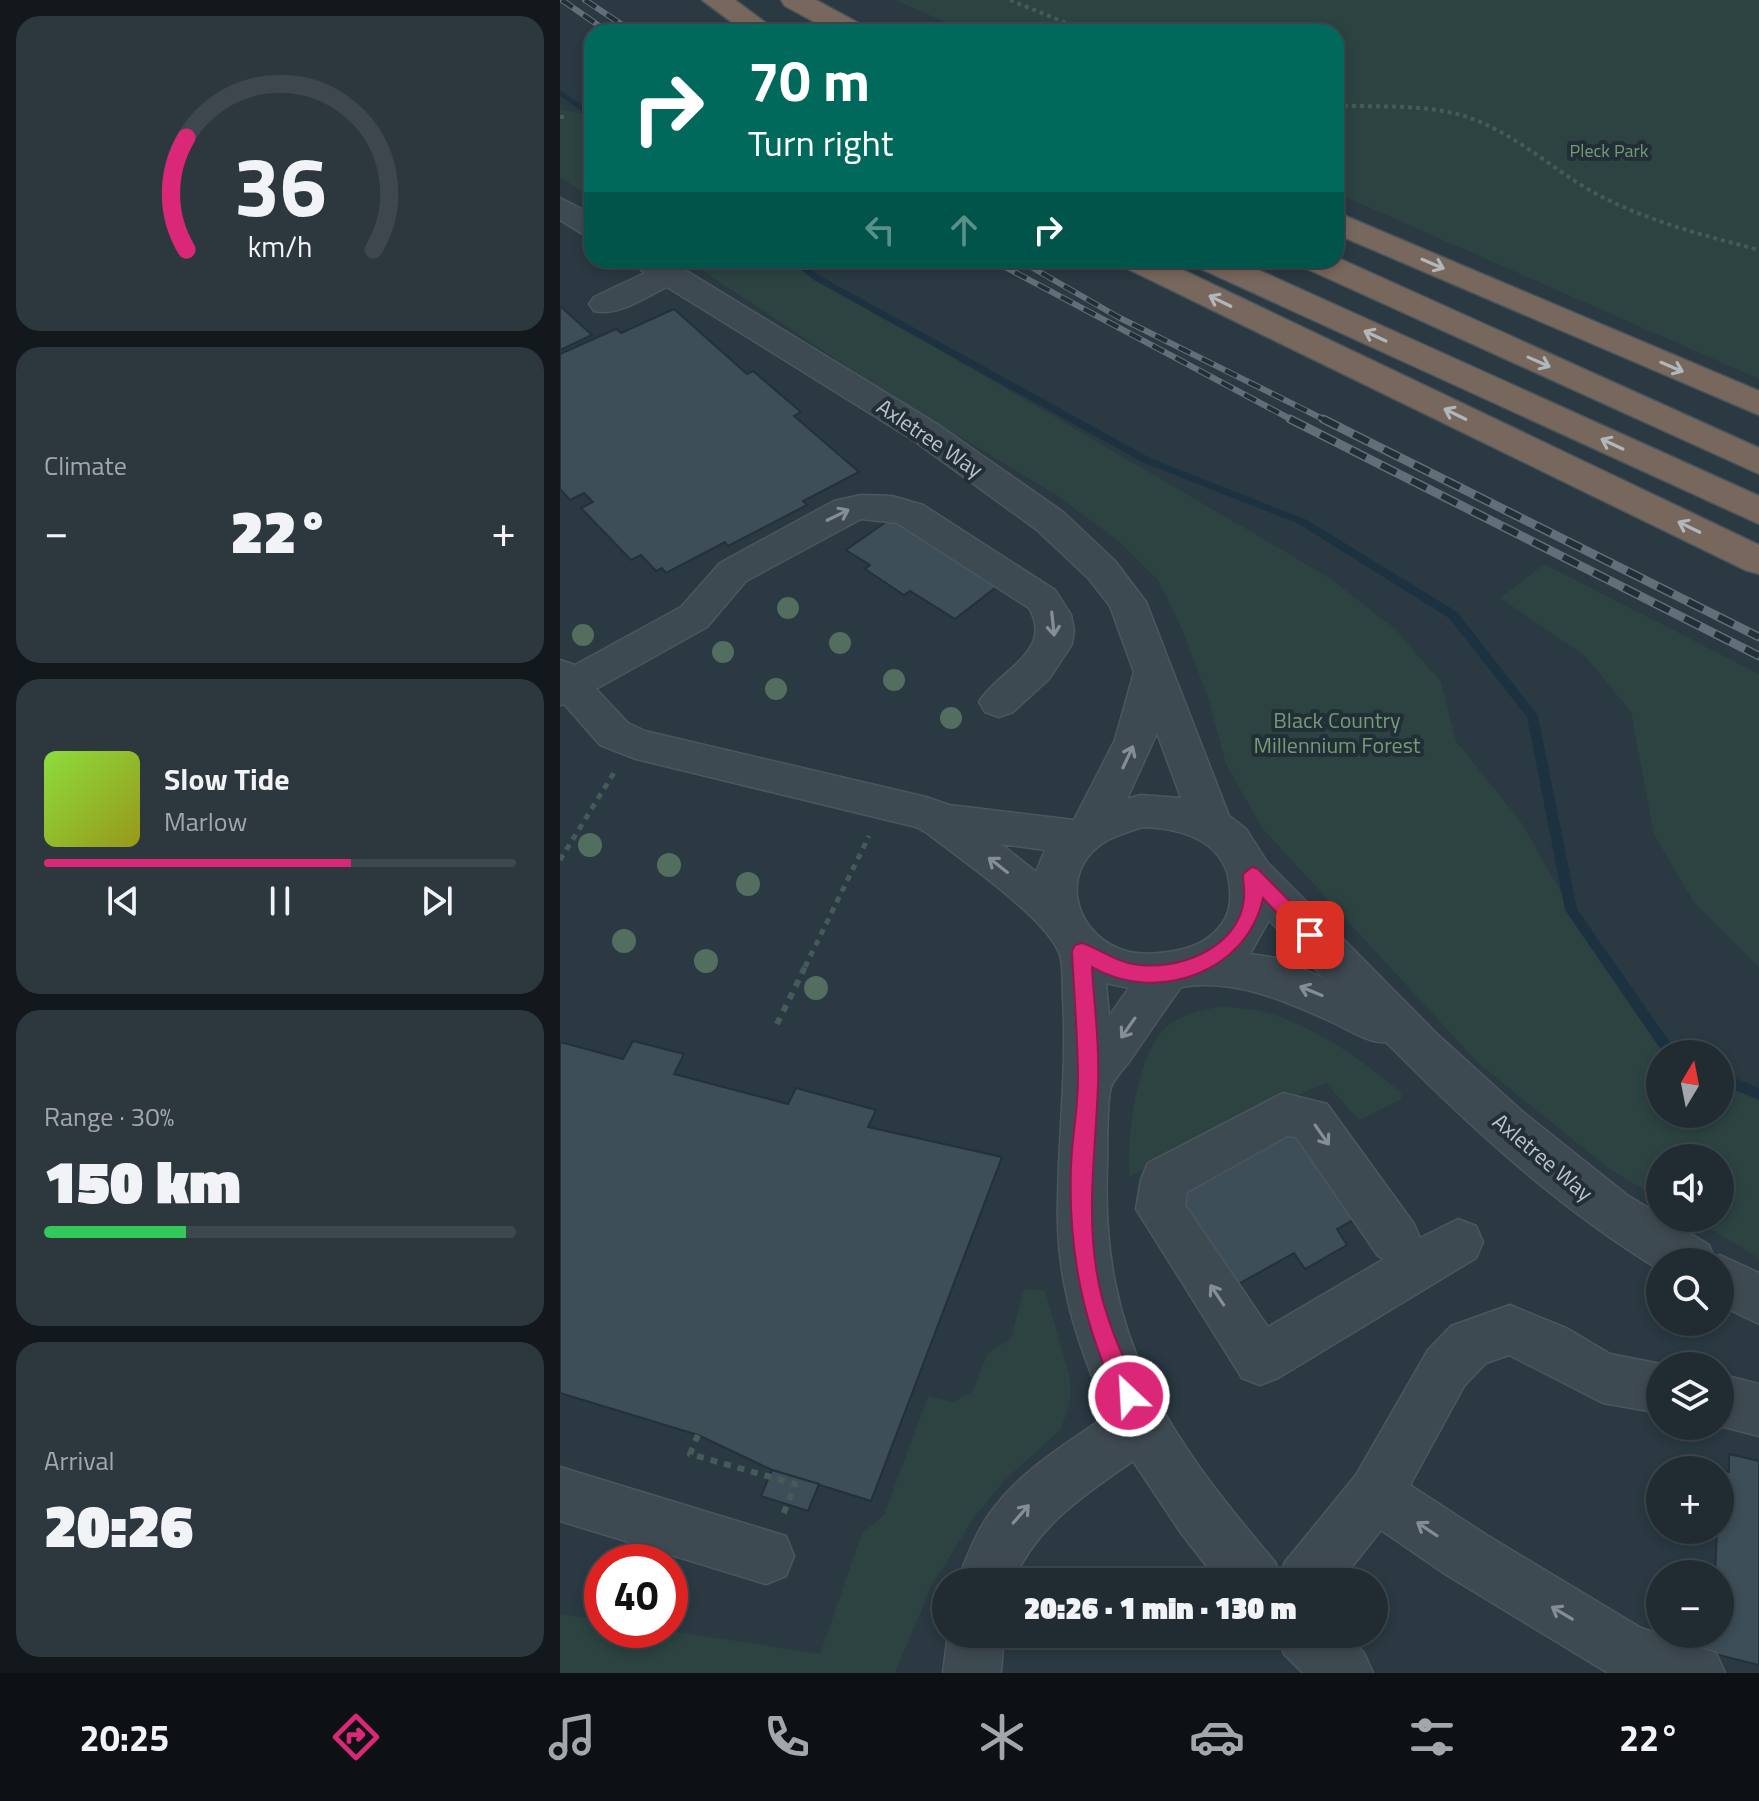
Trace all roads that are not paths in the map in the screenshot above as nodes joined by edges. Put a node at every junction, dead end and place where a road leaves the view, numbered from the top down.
1 (716, 0) edge
2 (803, 5) edge
3 (752, 24) edge
4 (839, 24) edge
5 (849, 24) edge
6 (560, 207) edge
7 (584, 222) edge
8 (1344, 225) edge
9 (656, 268) edge
10 (659, 268) edge
11 (1153, 268) edge
12 (1227, 268) edge
13 (1333, 268) edge
14 (605, 304) dead end
15 (1759, 404) edge
16 (1759, 462) edge
17 (1759, 511) edge
18 (1759, 561) edge
19 (1152, 674) junction
20 (563, 684) edge
21 (999, 702) dead end
22 (942, 821) junction
23 (1212, 826) junction
24 (1086, 832) junction
25 (1252, 874) junction
26 (1053, 910) junction
27 (1082, 951) junction
28 (1184, 969) junction
29 (1407, 1036) junction
30 (1088, 1082) junction
31 (1396, 1240) dead end
32 (1458, 1242) dead end
33 (1669, 1248) edge
34 (1734, 1287) edge
35 (1759, 1300) edge
36 (1646, 1385) edge
37 (1734, 1404) edge
38 (1759, 1410) edge
39 (1142, 1423) junction
40 (560, 1494) edge
41 (1375, 1494) junction
42 (766, 1556) road end
43 (989, 1568) edge
44 (1244, 1568) edge
45 (1316, 1568) edge
46 (975, 1648) edge
47 (1318, 1648) edge
48 (972, 1673) edge
49 (1344, 1673) edge
50 (1696, 1673) edge

1 - 3 highway
2 - 4 highway
2 - 5 highway
6 - 7 street
8 -> 15 highway
9 - 14 street
10 - 19 street, Axletree Way
18 -> 11 highway
17 -> 12 highway
13 -> 16 highway
19 - 23 street, Axletree Way
24 -> 19 street
20 -> 21 street
20 - 22 street
22 - 24 street
26 -> 22 street
23 - 24 street
23 - 25 street
24 - 26 street
25 - 28 street
25 - 29 street, Axletree Way
26 - 27 street
27 - 28 street
27 - 30 street
29 -> 28 street, Axletree Way
28 -> 30 street
29 - 33 street, Axletree Way
30 - 39 street
32 -> 31 street
34 - 35 street
36 - 41 street
37 - 38 street
43 -> 39 street
39 - 44 street
40 - 42 street
41 - 45 street
50 -> 41 street
46 - 48 street
47 - 49 street

